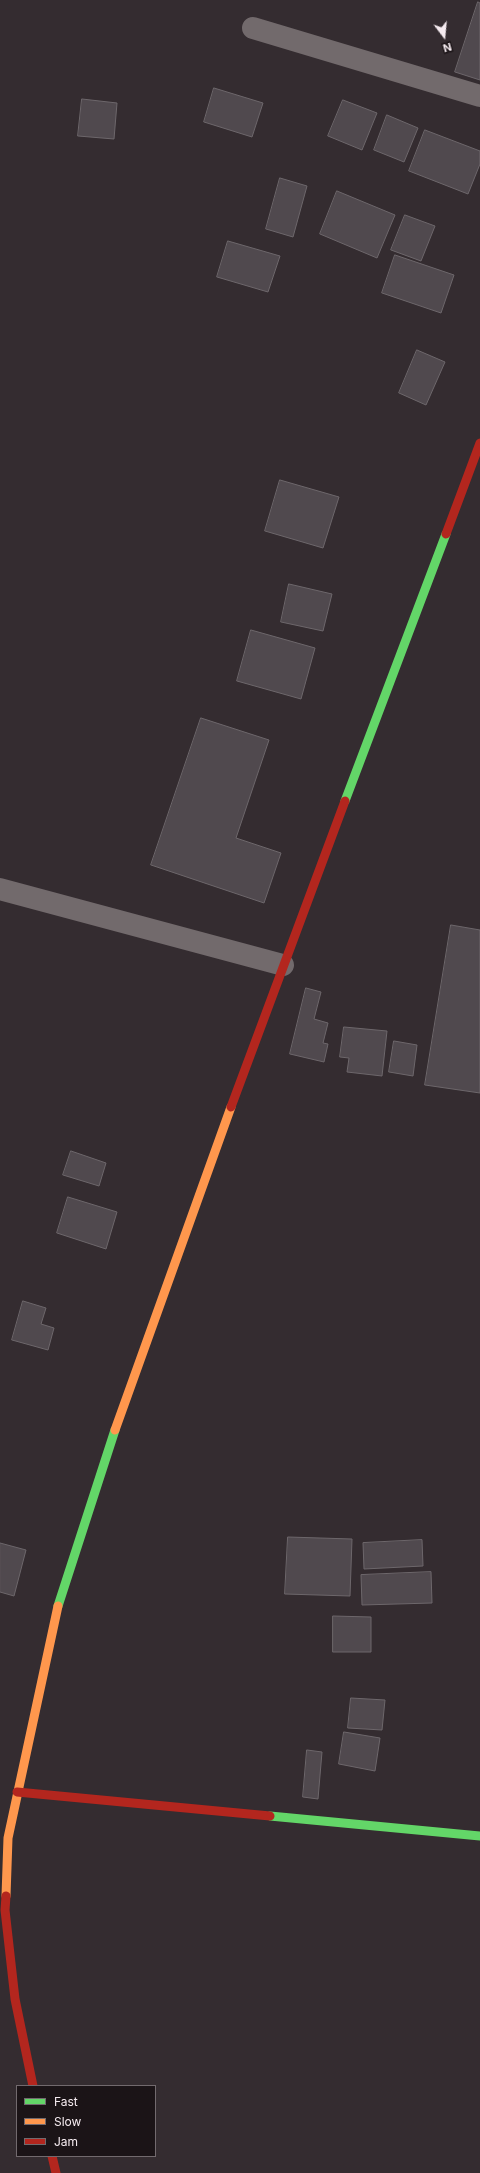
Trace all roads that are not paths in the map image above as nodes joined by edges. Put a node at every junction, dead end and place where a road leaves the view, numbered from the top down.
1 (253, 28) dead end
2 (480, 96) edge
3 (480, 443) edge
4 (0, 889) edge
5 (283, 965) junction
6 (17, 1792) junction
7 (480, 1836) edge
8 (33, 2085) edge
9 (52, 2157) edge
10 (56, 2173) edge

1 - 2 street
3 - 5 street
4 - 5 street
5 - 6 street
6 - 7 street
6 - 8 street
9 - 10 street

